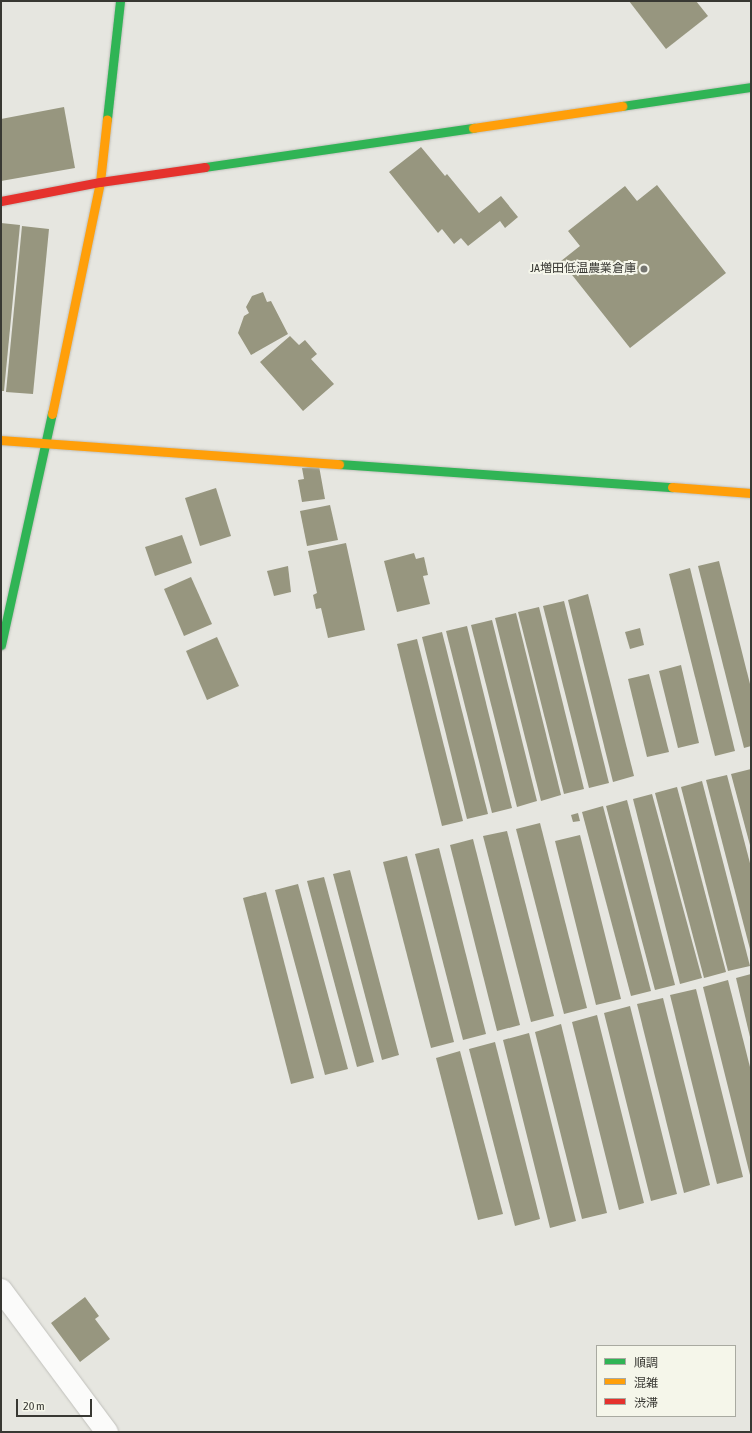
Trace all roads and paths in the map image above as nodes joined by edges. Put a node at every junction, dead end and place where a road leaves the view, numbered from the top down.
1 (120, 1) edge
2 (751, 86) edge
3 (100, 182) junction
4 (1, 202) edge
5 (1, 440) edge
6 (46, 445) junction
7 (751, 493) edge
8 (1, 645) edge
9 (1, 1290) edge
10 (107, 1432) edge

1 - 3 street
2 - 3 street
3 - 4 street
3 - 6 street
5 - 6 street
6 - 7 street
6 - 8 street
9 - 10 street

